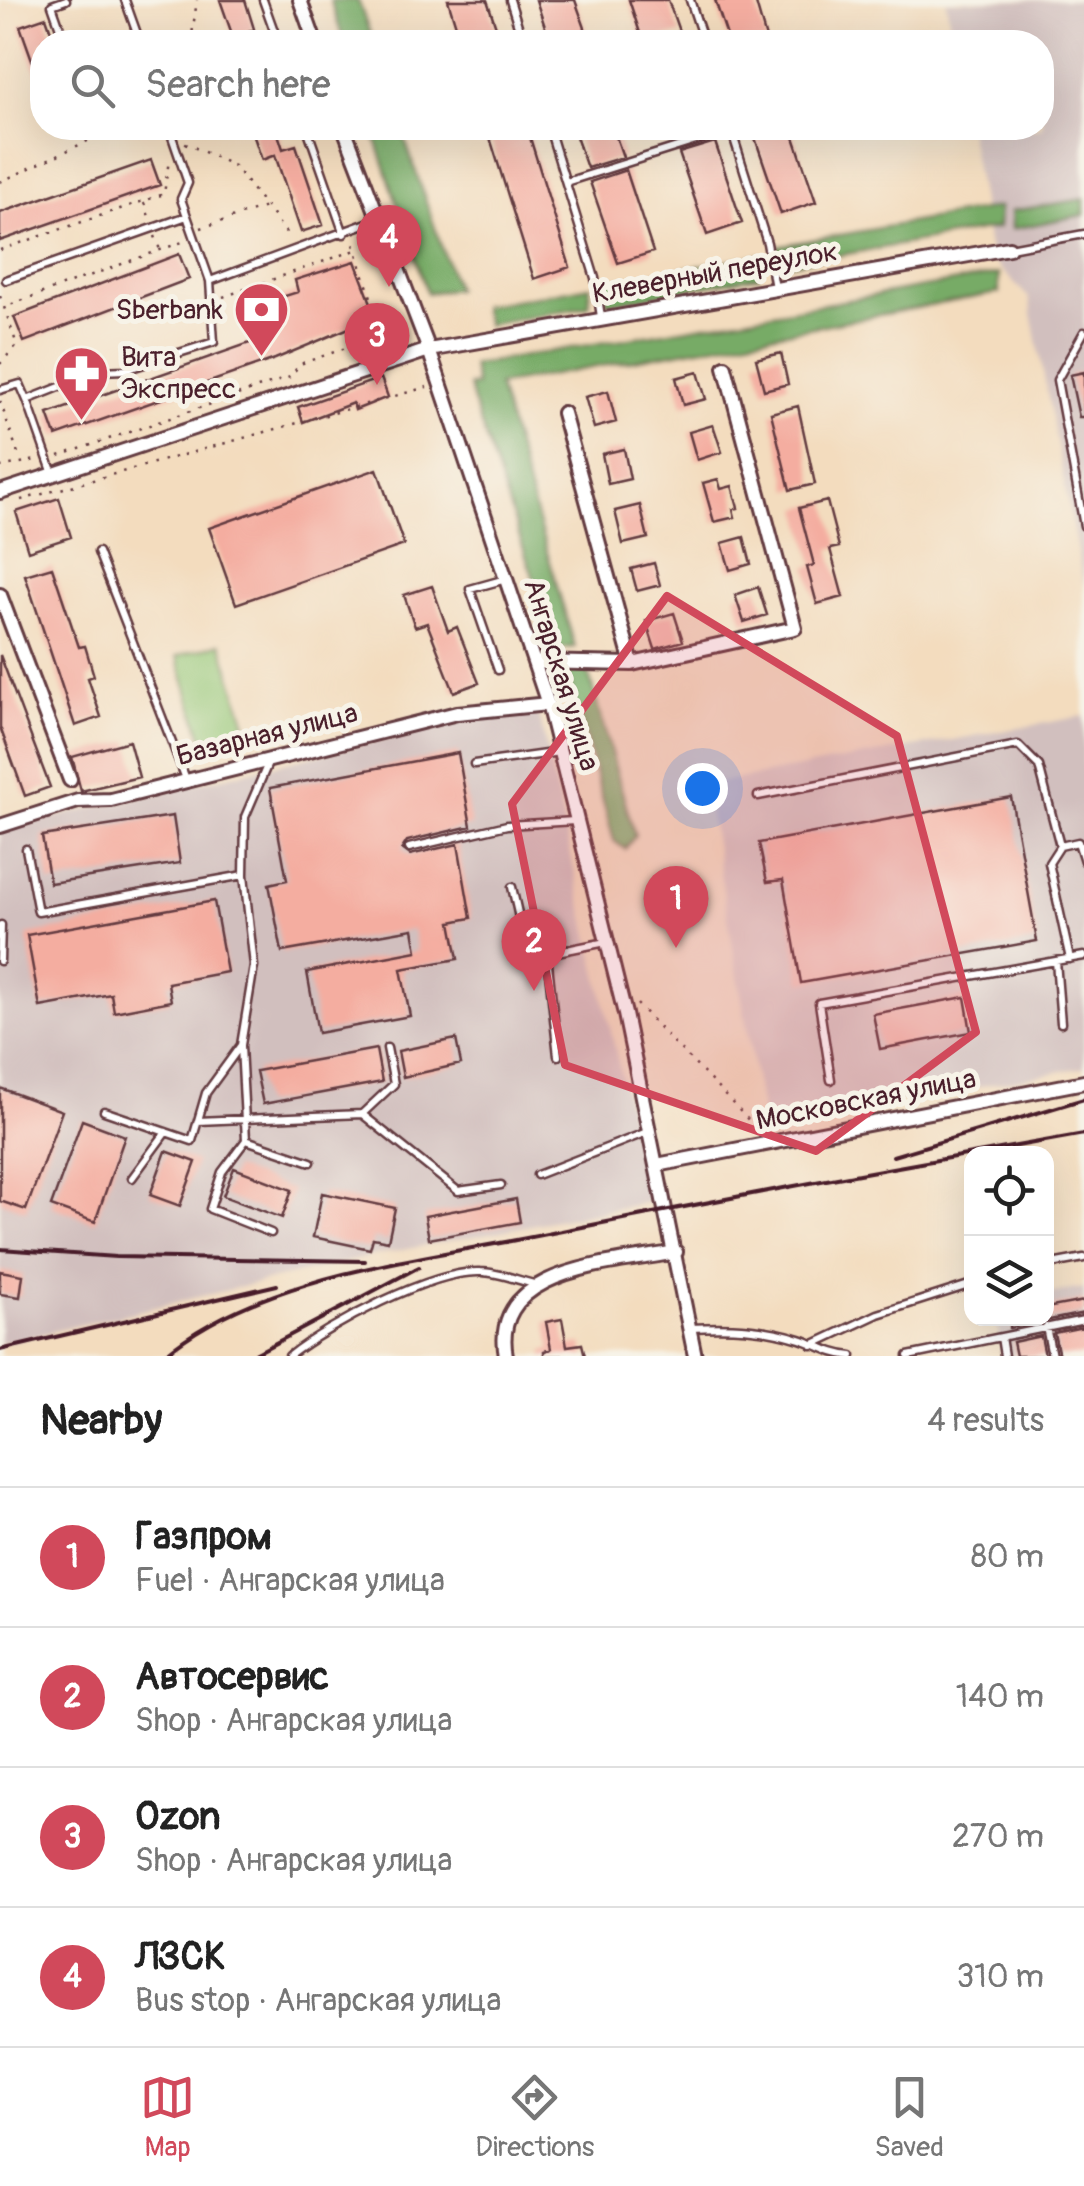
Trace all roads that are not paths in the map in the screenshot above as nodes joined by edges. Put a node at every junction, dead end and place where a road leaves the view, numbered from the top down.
1 (66, 0) edge
2 (125, 0) edge
3 (263, 0) edge
4 (300, 0) edge
5 (510, 0) edge
6 (690, 0) edge
7 (60, 30) edge
8 (136, 30) edge
9 (274, 30) edge
10 (311, 30) edge
11 (519, 30) edge
12 (699, 30) edge
13 (173, 140) edge
14 (312, 140) edge
15 (349, 140) edge
16 (553, 140) edge
17 (697, 140) edge
18 (734, 140) edge
19 (566, 182) junction
20 (187, 216) junction
21 (379, 218) junction
22 (347, 233) junction
23 (1084, 234) edge
24 (1009, 248) joint
25 (6, 280) dead end
26 (210, 281) junction
27 (775, 288) junction
28 (601, 318) junction
29 (1084, 332) edge
30 (429, 350) junction
31 (724, 367) dead end
32 (0, 390) edge
33 (26, 400) junction
34 (563, 412) dead end
35 (53, 474) junction
36 (0, 492) edge
37 (1084, 526) edge
38 (98, 552) dead end
39 (506, 579) junction
40 (0, 594) edge
41 (534, 662) junction
42 (632, 664) junction
43 (498, 670) dead end
44 (548, 704) junction
45 (560, 752) junction
46 (270, 760) junction
47 (474, 764) dead end
48 (70, 780) dead end
49 (186, 782) junction
50 (758, 796) dead end
51 (578, 821) junction
52 (0, 826) edge
53 (1060, 846) junction
54 (409, 848) dead end
55 (26, 849) dead end
56 (1084, 861) edge
57 (244, 875) junction
58 (512, 888) dead end
59 (0, 924) edge
60 (608, 942) junction
61 (547, 954) junction
62 (1084, 956) edge
63 (1070, 959) junction
64 (0, 961) edge
65 (1056, 962) junction
66 (1061, 1023) dead end
67 (240, 1045) junction
68 (387, 1048) dead end
69 (558, 1056) dead end
70 (831, 1080) dead end
71 (1084, 1082) edge
72 (104, 1111) dead end
73 (362, 1114) junction
74 (245, 1118) junction
75 (198, 1122) junction
76 (650, 1131) junction
77 (166, 1132) junction
78 (246, 1140) junction
79 (311, 1162) dead end
80 (657, 1165) junction
81 (537, 1175) dead end
82 (132, 1178) dead end
83 (501, 1185) dead end
84 (271, 1232) dead end
85 (676, 1252) junction
86 (1084, 1258) edge
87 (1054, 1264) edge
88 (534, 1284) junction
89 (964, 1287) edge
90 (1084, 1320) edge
91 (1046, 1327) junction
92 (690, 1328) junction
93 (1000, 1336) junction
94 (812, 1345) junction
95 (289, 1356) edge
96 (506, 1356) edge
97 (695, 1356) edge
98 (852, 1356) edge
99 (908, 1356) edge
100 (1004, 1356) edge
101 (1052, 1356) edge

1 - 7 lane
2 - 8 lane
3 - 9 lane
4 - 10 street
5 - 11 lane
6 - 12 lane
13 - 20 lane
14 - 22 lane
15 - 21 street, Ангарская улица
16 - 19 lane
17 - 19 lane
18 - 27 lane
19 - 28 lane
20 - 25 lane
20 - 26 lane
21 - 22 lane
21 - 30 street, Ангарская улица
22 - 26 lane
23 - 24 lane
24 - 27 street, Клеверный переулок
26 - 33 lane
27 - 28 street, Клеверный переулок
28 - 30 street, Клеверный переулок
29 - 37 lane
30 - 35 street, Клеверный переулок
30 - 39 street, Ангарская улица
31 - 42 street
32 - 33 lane
33 - 35 lane
34 - 42 street
35 - 36 street, Клеверный переулок
38 - 49 lane
39 - 41 street, Ангарская улица
39 - 43 lane
40 - 48 street
41 - 42 street
41 - 44 street, Ангарская улица
44 - 45 street, Ангарская улица
44 - 46 street, Базарная улица
45 - 47 lane
45 - 51 street, Ангарская улица
46 - 49 street, Базарная улица
46 - 57 lane
49 - 52 street, Базарная улица
50 - 53 lane
51 - 54 lane
51 - 60 street, Ангарская улица
53 - 56 lane
53 - 63 lane
55 - 57 lane
57 - 67 lane
58 - 61 lane
59 - 64 lane
60 - 61 lane
60 - 76 street, Ангарская улица
61 - 69 lane
62 - 63 lane
63 - 65 lane
65 - 66 lane
65 - 70 lane
67 - 74 lane
67 - 75 lane
68 - 73 lane
71 - 80 street, Московская улица
72 - 77 lane
73 - 74 lane
73 - 83 lane
74 - 75 lane
74 - 78 lane
75 - 77 lane
76 - 80 street, Ангарская улица
76 - 81 lane
77 - 82 lane
78 - 79 lane
78 - 84 lane
80 - 85 street, Ангарская улица
85 - 88 street
85 - 92 street, Ангарская улица
86 - 87 lane
88 - 95 lane
88 - 96 street
89 - 94 lane
90 - 91 lane
91 - 93 lane
91 - 101 lane
92 - 94 lane
92 - 97 street, Ангарская улица
93 - 99 lane
93 - 100 lane
94 - 98 lane

